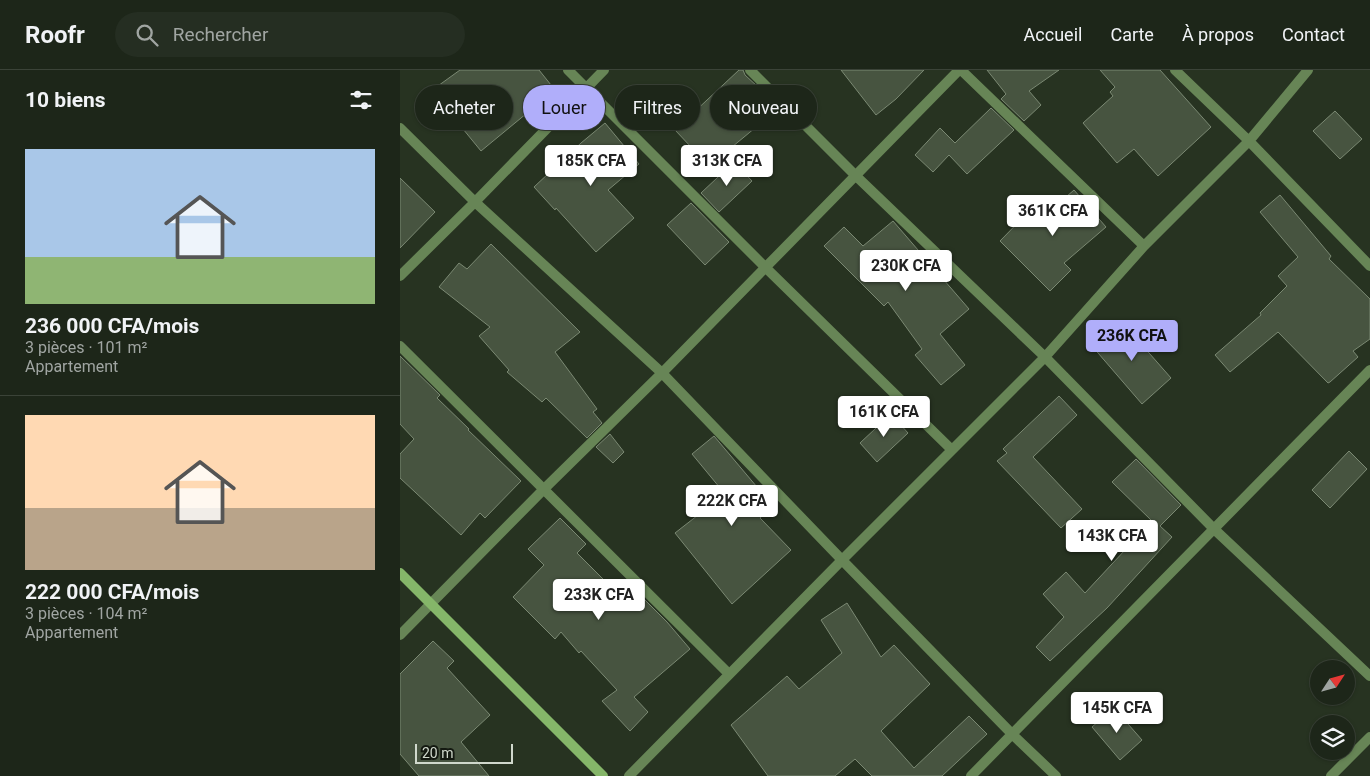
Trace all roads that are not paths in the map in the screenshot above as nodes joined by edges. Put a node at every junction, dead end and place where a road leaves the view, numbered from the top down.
1 (568, 70) edge
2 (604, 70) edge
3 (750, 70) edge
4 (960, 70) edge
5 (1175, 70) edge
6 (1308, 70) edge
7 (583, 85) edge
8 (589, 85) edge
9 (605, 107) edge
10 (400, 128) edge
11 (545, 130) edge
12 (1249, 141) junction
13 (855, 175) junction
14 (475, 202) junction
15 (1144, 246) junction
16 (1370, 266) edge
17 (765, 267) junction
18 (400, 276) edge
19 (400, 346) edge
20 (1045, 357) junction
21 (1370, 370) edge
22 (662, 373) junction
23 (952, 450) junction
24 (543, 490) junction
25 (1214, 529) junction
26 (842, 560) junction
27 (400, 573) edge
28 (431, 603) junction
29 (400, 634) edge
30 (729, 674) junction
31 (1370, 676) edge
32 (1013, 735) junction
33 (1370, 737) edge
34 (603, 776) edge
35 (629, 776) edge
36 (971, 776) edge
37 (1056, 776) edge
38 (1332, 776) edge

1 - 7 street
2 - 8 street
3 - 13 street
4 - 13 street
4 - 15 street
5 - 12 street
6 - 12 street
9 - 17 street
10 - 14 street
11 - 14 street
12 - 15 street
12 - 16 street
13 - 17 street
13 - 20 street
14 - 18 street
14 - 22 street
15 - 20 street
17 - 22 street
17 - 23 street
19 - 24 street
20 - 23 street
20 - 25 street
21 - 25 street
22 - 24 street
22 - 26 street
23 - 26 street
24 - 28 street
24 - 30 street
25 - 31 street
25 - 32 street
26 - 30 street
26 - 32 street
27 - 28 street
28 - 29 street
28 - 34 street
30 - 35 street
32 - 36 street
32 - 37 street
33 - 38 street

